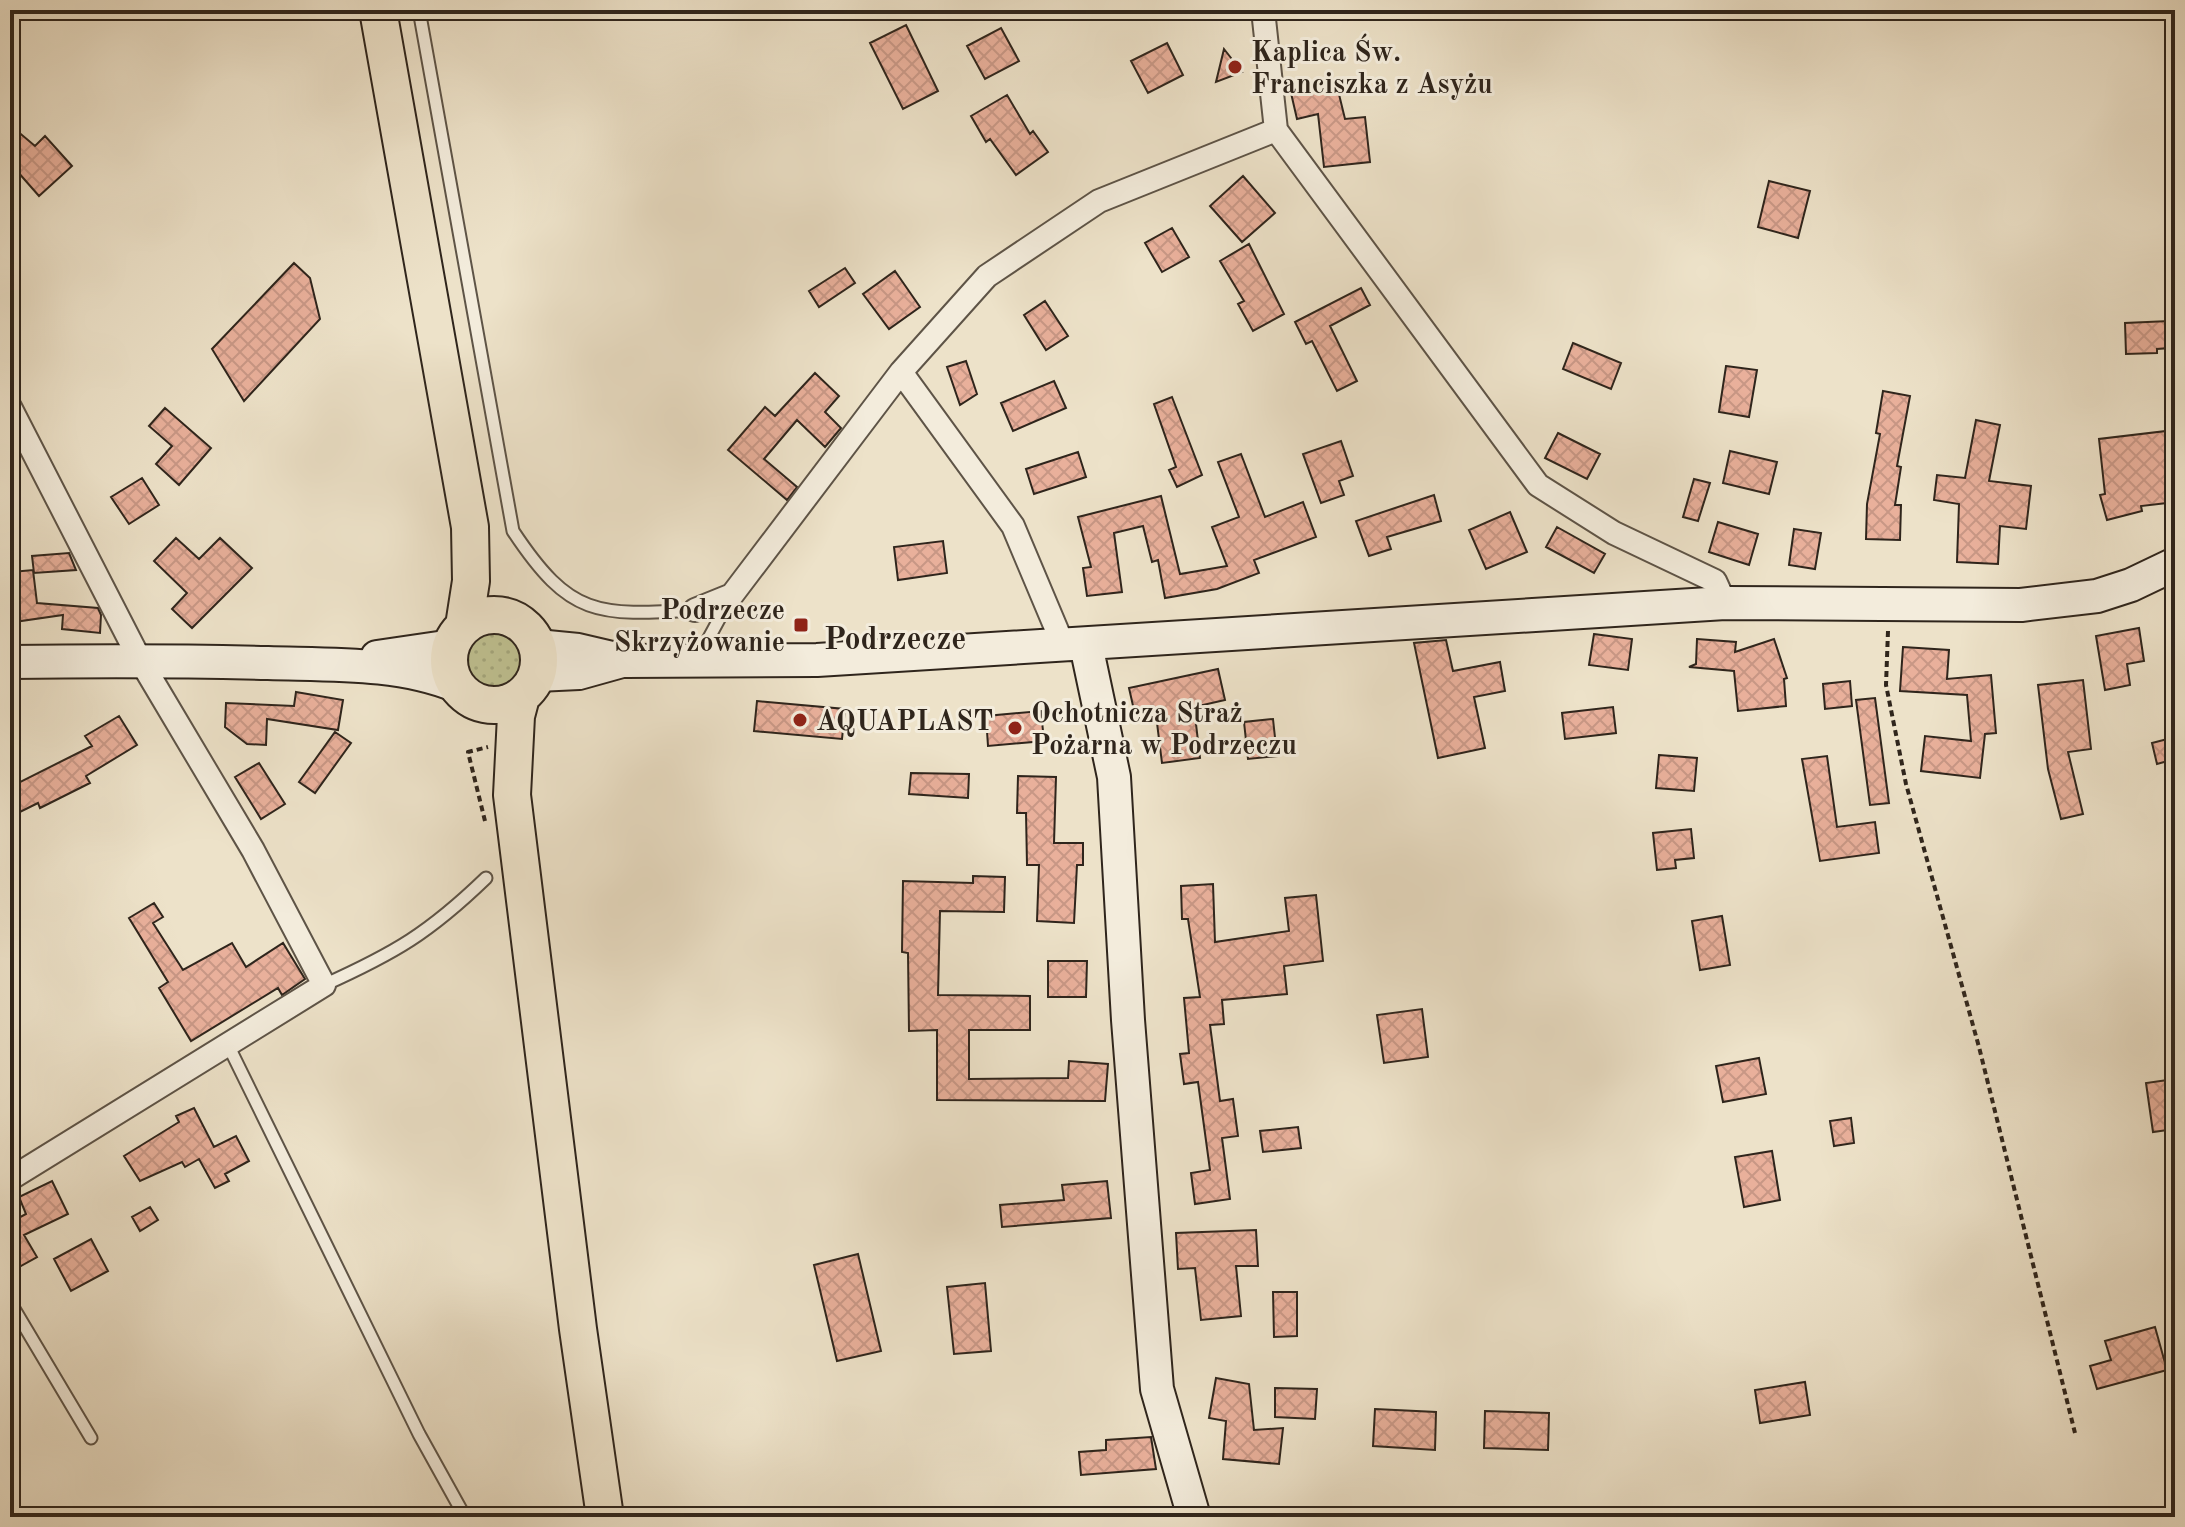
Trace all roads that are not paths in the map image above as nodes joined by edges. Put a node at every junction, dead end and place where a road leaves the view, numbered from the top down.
1 (378, 10) edge
2 (419, 10) edge
3 (1263, 10) edge
4 (1276, 130) junction
5 (901, 372) junction
6 (10, 407) edge
7 (470, 527) junction
8 (2175, 564) edge
9 (732, 595) junction
10 (1725, 603) junction
11 (695, 610) joint
12 (506, 617) junction
13 (458, 636) junction
14 (1075, 646) junction
15 (140, 660) junction
16 (10, 662) edge
17 (696, 662) junction
18 (330, 665) junction
19 (532, 673) junction
20 (467, 694) junction
21 (512, 795) junction
22 (486, 878) dead end
23 (324, 985) junction
24 (228, 1045) junction
25 (10, 1179) edge
26 (10, 1302) edge
27 (91, 1438) dead end
28 (465, 1517) edge
29 (605, 1517) edge
30 (1194, 1517) edge

1 - 7 main road
2 - 11 lane
3 - 4 street
4 - 5 street
4 - 10 street
5 - 9 street
5 - 14 street
6 - 15 street
7 - 12 main road
7 - 13 main road
8 - 10 street
9 - 11 street
9 - 17 lane
10 - 14 street
12 - 13 main road
12 - 19 main road
13 - 18 street
13 - 20 main road
14 - 17 street
14 - 30 street
15 - 16 street
15 - 18 street
15 - 23 street
17 - 19 street
18 - 20 street
19 - 20 main road
19 - 21 main road
20 - 21 main road
21 - 29 main road
22 - 23 lane
23 - 24 street
24 - 25 street
24 - 28 lane
26 - 27 lane

